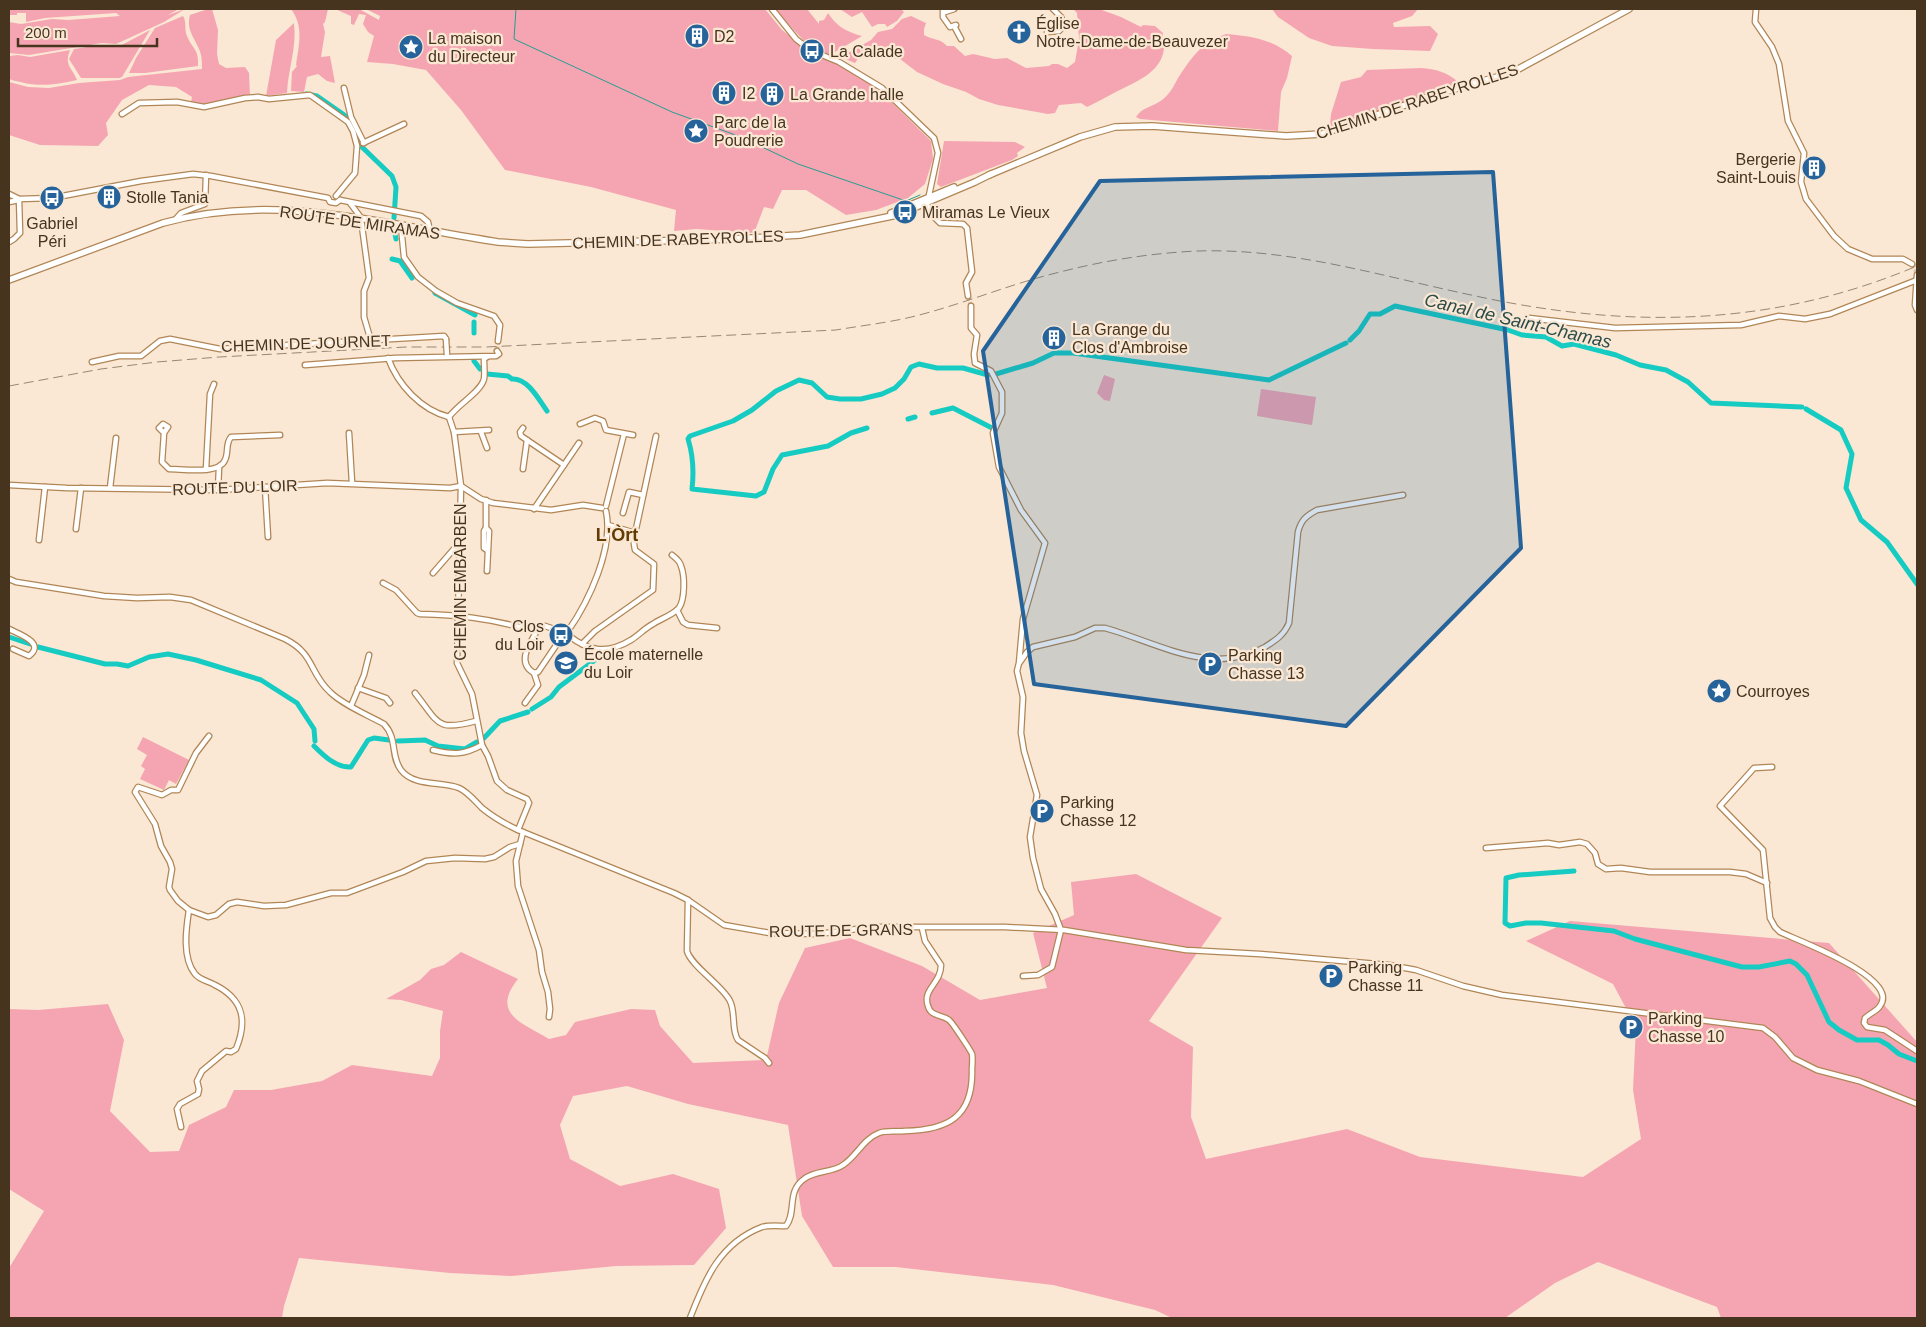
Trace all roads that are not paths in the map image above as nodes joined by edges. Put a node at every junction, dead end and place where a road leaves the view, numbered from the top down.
1 (772, 9) edge
2 (954, 9) edge
3 (1053, 9) edge
4 (1629, 9) edge
5 (1756, 9) edge
6 (944, 10) edge
7 (1047, 32) dead end
8 (961, 39) dead end
9 (344, 88) dead end
10 (122, 114) dead end
11 (404, 124) dead end
12 (364, 143) junction
13 (357, 146) junction
14 (990, 174) junction
15 (206, 175) junction
16 (9, 194) edge
17 (338, 198) junction
18 (927, 199) junction
19 (19, 200) junction
20 (9, 202) edge
21 (350, 202) junction
22 (175, 220) junction
23 (362, 220) junction
24 (875, 220) junction
25 (401, 226) junction
26 (430, 231) junction
27 (479, 239) joint
28 (9, 242) edge
29 (1912, 264) dead end
30 (1917, 275) edge
31 (9, 280) edge
32 (1917, 280) edge
33 (968, 296) tunnel mouth
34 (970, 306) tunnel mouth
35 (1917, 310) edge
36 (1529, 318) dead end
37 (371, 341) junction
38 (498, 341) tunnel mouth
39 (497, 350) dead end
40 (447, 356) junction
41 (487, 357) junction
42 (388, 358) junction
43 (92, 362) dead end
44 (304, 364) dead end
45 (214, 384) dead end
46 (449, 417) junction
47 (580, 424) dead end
48 (523, 428) dead end
49 (489, 430) dead end
50 (454, 432) junction
51 (481, 432) junction
52 (164, 433) dead end
53 (349, 433) dead end
54 (280, 434) dead end
55 (624, 434) junction
56 (633, 435) dead end
57 (656, 436) dead end
58 (116, 438) dead end
59 (527, 440) junction
60 (579, 443) dead end
61 (486, 448) dead end
62 (564, 465) junction
63 (219, 467) junction
64 (206, 469) junction
65 (523, 469) dead end
66 (352, 483) junction
67 (9, 485) edge
68 (461, 486) junction
69 (45, 487) junction
70 (265, 487) junction
71 (81, 488) junction
72 (110, 488) junction
73 (218, 490) junction
74 (643, 495) junction
75 (1403, 495) dead end
76 (486, 500) junction
77 (534, 508) junction
78 (605, 508) junction
79 (623, 513) dead end
80 (608, 525) junction
81 (76, 529) dead end
82 (632, 532) junction
83 (268, 537) dead end
84 (39, 540) dead end
85 (460, 542) junction
86 (672, 555) dead end
87 (487, 571) dead end
88 (433, 573) dead end
89 (9, 579) edge
90 (382, 583) dead end
91 (677, 610) junction
92 (459, 615) junction
93 (523, 628) dead end
94 (717, 628) dead end
95 (9, 629) edge
96 (566, 633) junction
97 (557, 644) dead end
98 (582, 644) junction
99 (13, 649) dead end
100 (369, 655) dead end
101 (1019, 663) junction
102 (534, 673) junction
103 (358, 688) junction
104 (416, 693) dead end
105 (390, 703) dead end
106 (525, 703) dead end
107 (351, 706) junction
108 (476, 721) junction
109 (209, 736) dead end
110 (482, 744) junction
111 (433, 750) dead end
112 (1772, 767) dead end
113 (521, 831) junction
114 (520, 844) junction
115 (1486, 848) dead end
116 (1766, 883) junction
117 (688, 900) junction
118 (189, 910) junction
119 (922, 928) junction
120 (1061, 930) junction
121 (1023, 976) dead end
122 (549, 1017) dead end
123 (1917, 1051) edge
124 (769, 1063) dead end
125 (1917, 1104) edge
126 (181, 1127) dead end
127 (690, 1318) edge

1 - 18 street
2 - 6 street
3 - 7 street
4 - 14 main road, CHEMIN DE RABEYROLLES
5 - 29 street
6 - 8 street
9 - 12 street
10 - 13 street
11 - 12 street
12 - 13 street
13 - 17 street
14 - 18 main road, CHEMIN DE RABEYROLLES
14 - 18 main road, CHEMIN DE RABEYROLLES
15 - 17 street
15 - 19 street
15 - 22 street
16 - 19 street
17 - 21 street
18 - 24 main road, CHEMIN DE RABEYROLLES
18 - 24 main road, CHEMIN DE RABEYROLLES
18 - 33 street
19 - 20 street
19 - 28 street
21 - 23 street
21 - 26 street
22 - 23 main road, ROUTE DE MIRAMAS
22 - 31 main road, ROUTE DE MIRAMAS
23 - 25 main road, ROUTE DE MIRAMAS
23 - 37 street
24 - 27 main road, CHEMIN DE RABEYROLLES
25 - 26 main road, ROUTE DE MIRAMAS
25 - 38 street
26 - 27 main road, ROUTE DE MIRAMAS
30 - 32 street
32 - 35 street
32 - 36 street
34 - 101 street
37 - 40 street, CHEMIN DE JOURNET, bridge
37 - 43 street, CHEMIN DE JOURNET
39 - 41 street
40 - 41 street, CHEMIN DE JOURNET
40 - 42 street, CHEMIN DE JOURNET
41 - 46 street
42 - 44 street, CHEMIN DE JOURNET
42 - 46 street, CHEMIN DE JOURNET
45 - 64 street
46 - 50 street, CHEMIN EMBARBEN
47 - 55 street
48 - 59 street
49 - 51 street
50 - 51 street
50 - 68 street, CHEMIN EMBARBEN
51 - 61 street
52 - 64 street
53 - 66 street
54 - 63 street
55 - 56 street
55 - 78 street
57 - 74 street
58 - 72 street
59 - 62 street
59 - 65 street
60 - 62 street
62 - 77 street
63 - 64 street
63 - 73 street
66 - 68 street, ROUTE DU LOIR
66 - 70 street, ROUTE DU LOIR
67 - 69 street, ROUTE DU LOIR
68 - 76 street
68 - 85 street, CHEMIN EMBARBEN
69 - 71 street, ROUTE DU LOIR
69 - 84 street
70 - 73 street, ROUTE DU LOIR
70 - 83 street
71 - 72 street, ROUTE DU LOIR
71 - 81 street
72 - 73 street, ROUTE DU LOIR
74 - 79 street
74 - 82 street
75 - 101 street
76 - 77 street
76 - 87 street
77 - 78 street
78 - 80 street
80 - 82 street
80 - 96 street
82 - 98 street
85 - 88 street
85 - 92 street, CHEMIN EMBARBEN
86 - 91 street
89 - 107 street, ROUTE DE GRANS
90 - 92 street
91 - 94 street
91 - 98 street
92 - 93 street
92 - 108 street, CHEMIN EMBARBEN
95 - 99 street
96 - 98 street
96 - 102 street
97 - 102 street
100 - 103 street
101 - 120 street
102 - 106 street
103 - 105 street
103 - 107 street
104 - 108 street
107 - 113 street, ROUTE DE GRANS
108 - 110 street, CHEMIN EMBARBEN
109 - 118 street
110 - 111 street
110 - 113 street, CHEMIN EMBARBEN
112 - 116 street
113 - 114 street
113 - 117 street, ROUTE DE GRANS
114 - 118 street
114 - 122 street
115 - 116 street
116 - 123 street
117 - 119 street, ROUTE DE GRANS
117 - 124 street
118 - 126 street
119 - 120 street, ROUTE DE GRANS
119 - 127 street
120 - 121 street
120 - 125 street, ROUTE DE GRANS

